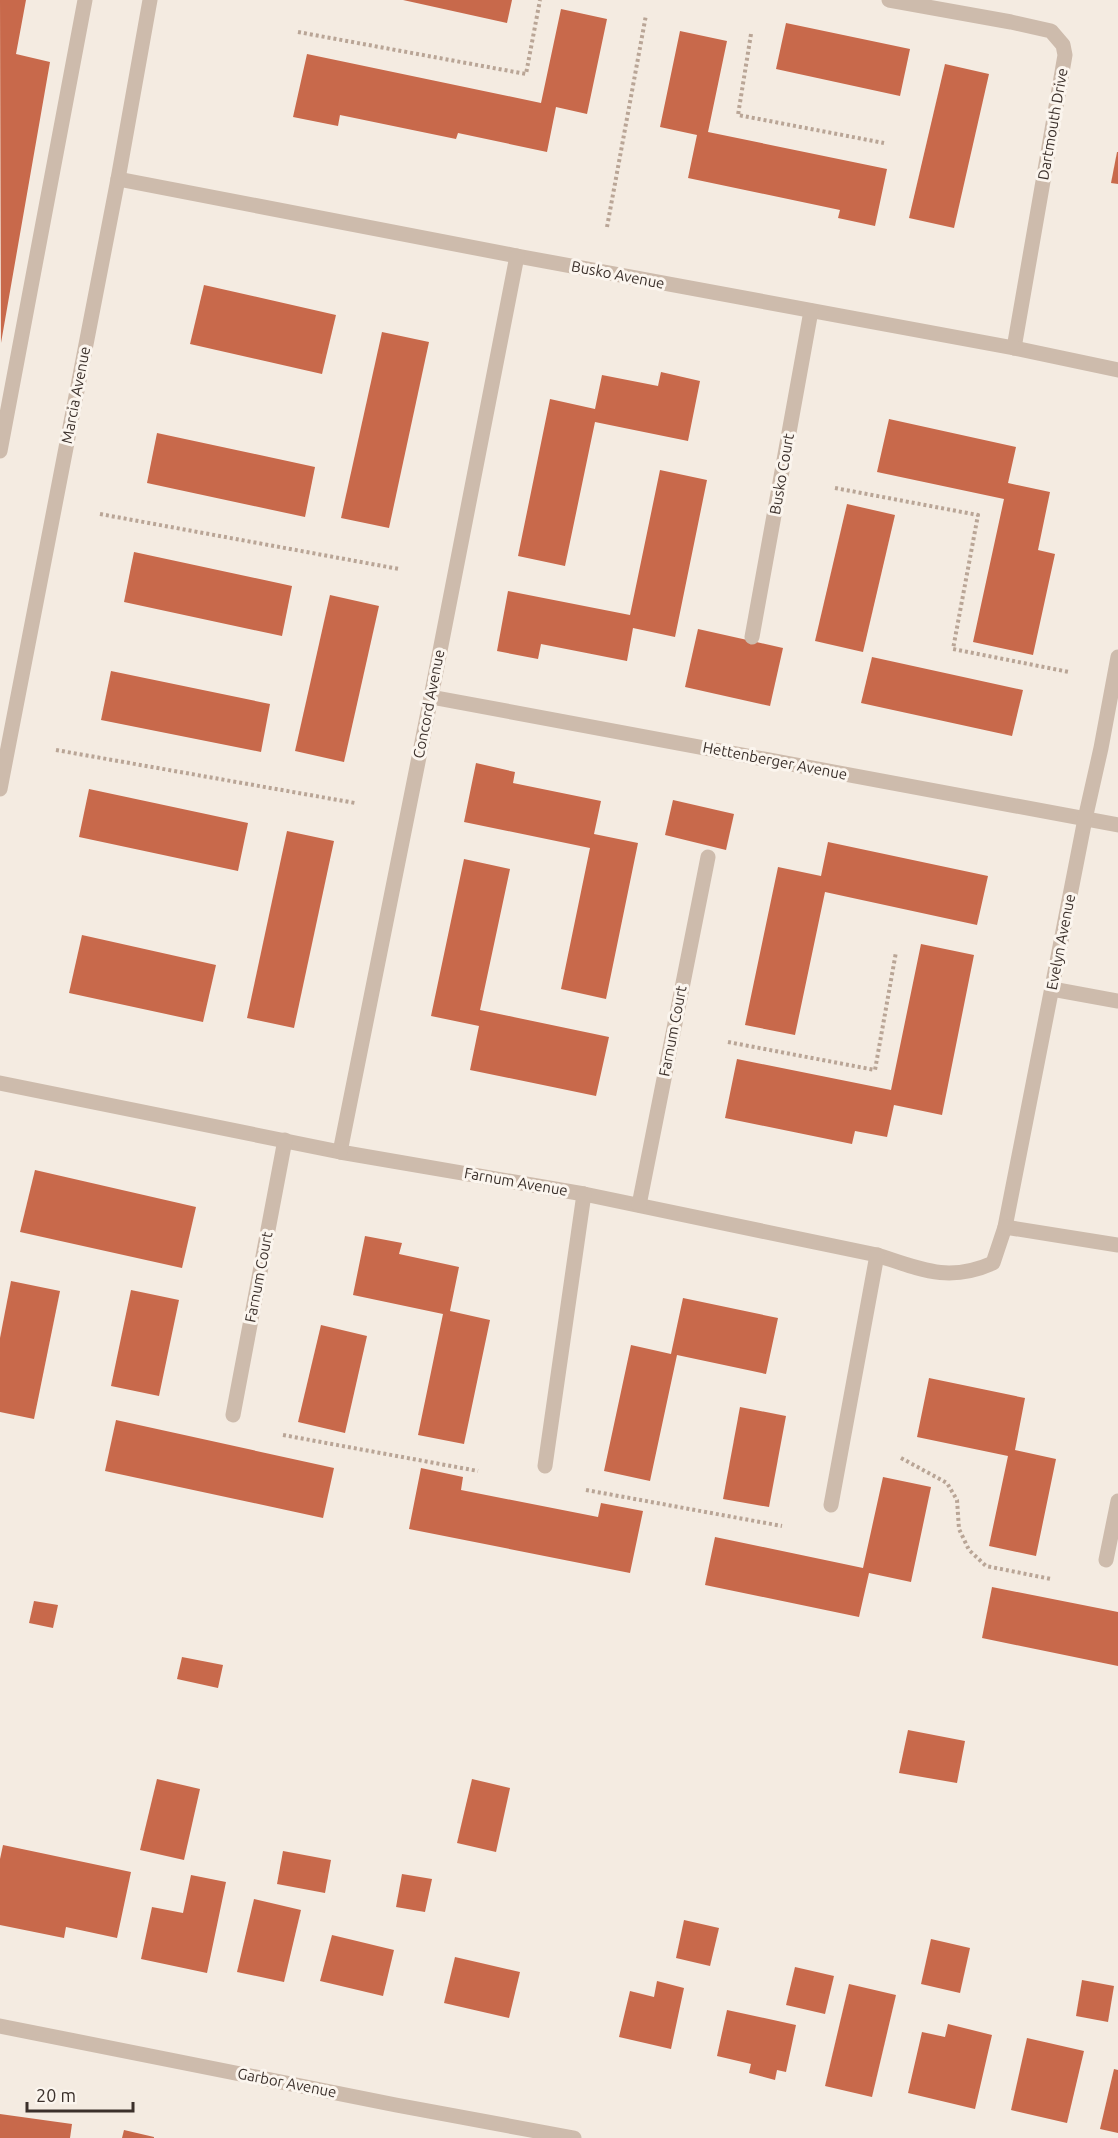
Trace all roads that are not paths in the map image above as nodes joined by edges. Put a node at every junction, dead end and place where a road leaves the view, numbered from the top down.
1 (86, 0) edge
2 (150, 0) edge
3 (889, 0) edge
4 (118, 179) junction
5 (517, 256) junction
6 (811, 311) junction
7 (1014, 348) junction
8 (1118, 370) edge
9 (0, 451) edge
10 (752, 637) dead end
11 (1118, 657) edge
12 (431, 697) junction
13 (0, 789) edge
14 (1085, 819) junction
15 (1118, 825) edge
16 (708, 857) dead end
17 (1052, 989) junction
18 (1118, 1001) edge
19 (0, 1083) edge
20 (285, 1140) junction
21 (340, 1152) junction
22 (584, 1194) junction
23 (639, 1205) junction
24 (1005, 1227) junction
25 (1118, 1245) edge
26 (877, 1255) junction
27 (233, 1415) dead end
28 (545, 1466) dead end
29 (1118, 1501) edge
30 (831, 1505) dead end
31 (1106, 1560) dead end
32 (0, 2026) edge
33 (574, 2138) edge

1 - 9 street
2 - 4 street, Marcia Avenue
3 - 7 street, Dartmouth Drive
4 - 5 street, Busko Avenue
4 - 13 street, Marcia Avenue
5 - 6 street, Busko Avenue
5 - 12 street, Concord Avenue
6 - 7 street, Busko Avenue
6 - 10 street, Busko Court
7 - 8 street, Busko Avenue
11 - 14 street, Evelyn Avenue
12 - 14 street, Hettenberger Avenue
12 - 21 street, Concord Avenue
14 - 15 street, Hettenberger Avenue
14 - 17 street, Evelyn Avenue
16 - 23 street, Farnum Court
17 - 18 street
17 - 24 street, Evelyn Avenue
19 - 20 street, Farnum Avenue
20 - 21 street, Farnum Avenue
20 - 27 street, Farnum Court
21 - 22 street, Farnum Avenue
22 - 23 street, Farnum Avenue
22 - 28 street
23 - 26 street, Farnum Avenue
24 - 25 street
24 - 26 street, Farnum Avenue
26 - 30 street
29 - 31 street
32 - 33 street, Garbor Avenue

